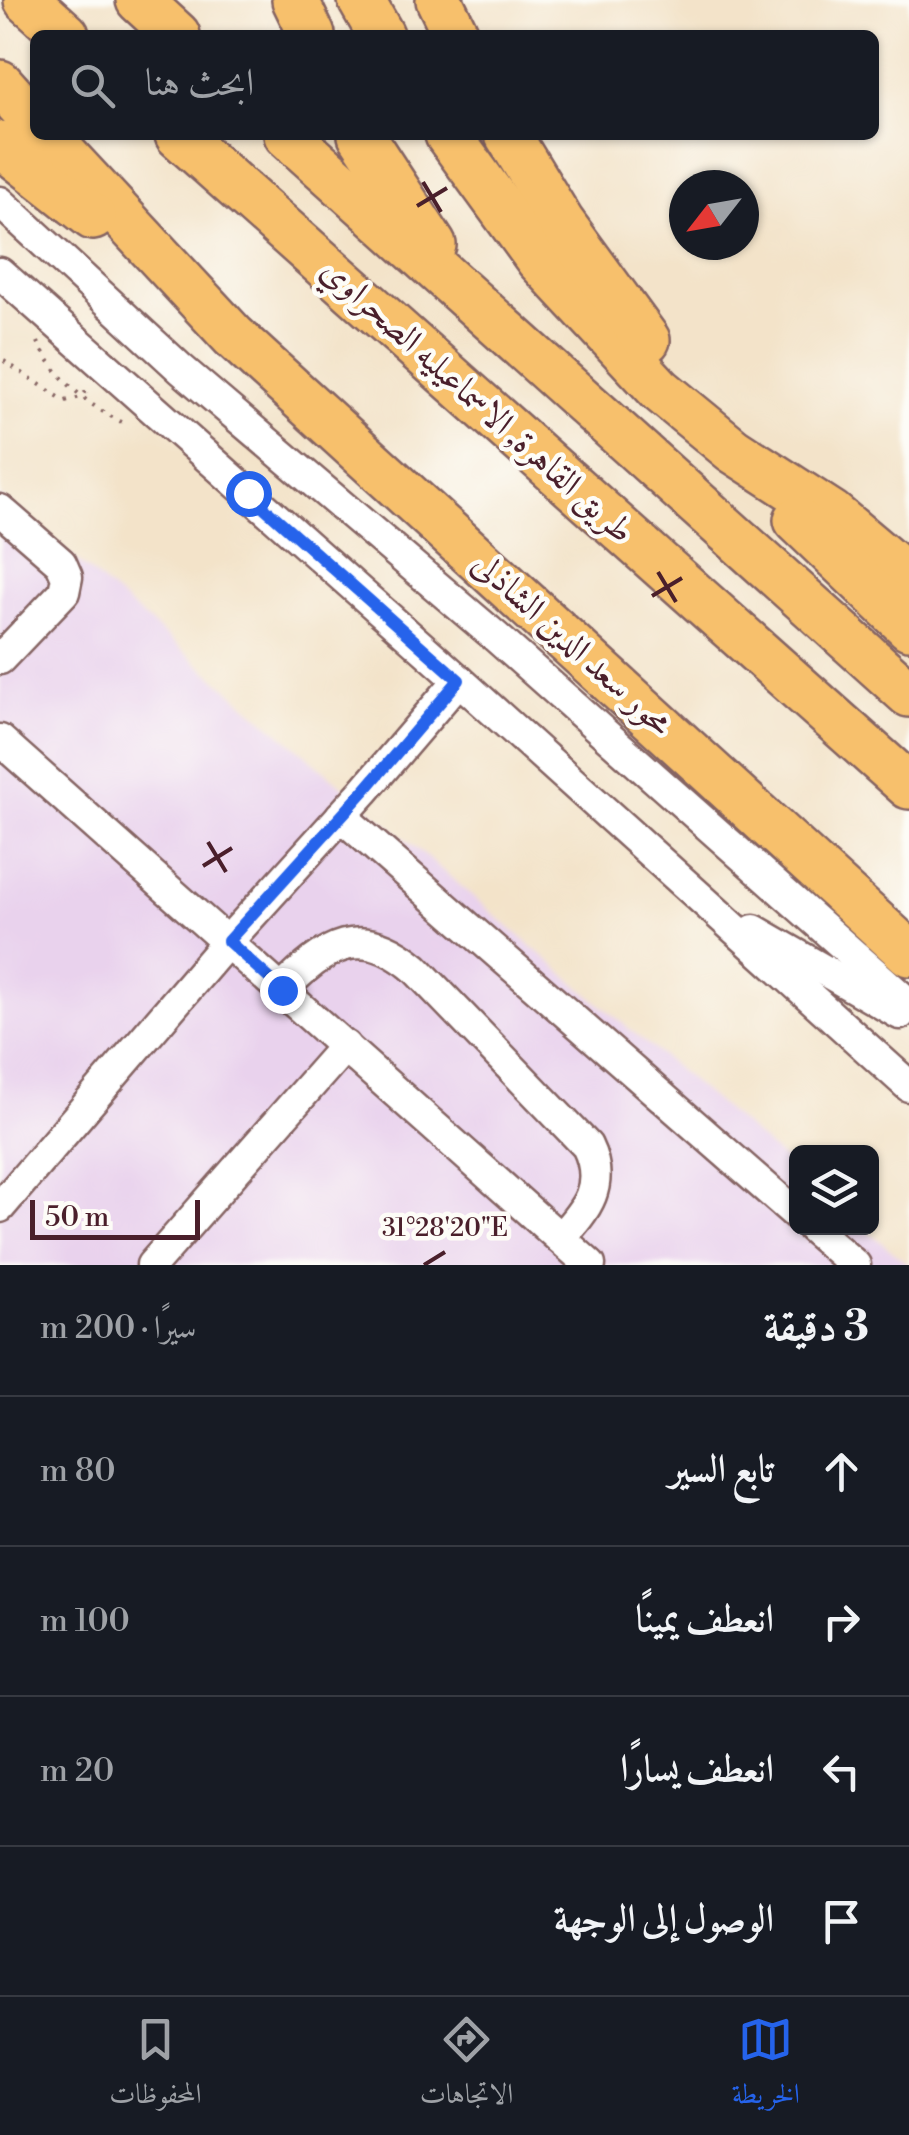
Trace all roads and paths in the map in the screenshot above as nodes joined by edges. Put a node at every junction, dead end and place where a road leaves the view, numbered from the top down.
1 (27, 0) edge
2 (139, 0) edge
3 (295, 0) edge
4 (361, 0) edge
5 (439, 0) edge
6 (60, 30) edge
7 (172, 30) edge
8 (310, 30) edge
9 (378, 30) edge
10 (454, 30) edge
11 (0, 83) edge
12 (30, 116) edge
13 (51, 140) edge
14 (184, 140) edge
15 (292, 140) edge
16 (364, 140) edge
17 (452, 140) edge
18 (511, 140) edge
19 (0, 144) edge
20 (0, 202) edge
21 (164, 263) junction
22 (0, 273) edge
23 (492, 322) junction
24 (4, 360) dead end
25 (106, 368) junction
26 (733, 450) junction
27 (0, 510) edge
28 (909, 579) edge
29 (909, 626) edge
30 (0, 659) edge
31 (459, 680) junction
32 (909, 694) edge
33 (0, 741) edge
34 (909, 786) edge
35 (341, 816) junction
36 (700, 898) junction
37 (228, 941) junction
38 (909, 953) edge
39 (282, 990) junction
40 (909, 1004) edge
41 (909, 1020) edge
42 (345, 1046) junction
43 (909, 1086) edge
44 (0, 1207) edge
45 (789, 1208) edge
46 (820, 1235) edge
47 (560, 1238) junction
48 (152, 1265) edge
49 (590, 1265) edge
50 (855, 1265) edge

1 - 6 highway
2 - 7 highway
3 - 8 highway
4 - 9 highway
5 - 10 highway
11 - 12 highway
13 - 21 highway
14 - 34 highway, طريق القاهرة, الاسماعيليه الصحراوي
15 - 23 highway, طريق القاهرة, الاسماعيليه الصحراوي
16 - 23 highway
17 - 26 highway
18 - 26 highway
19 - 21 highway
20 - 40 street
21 - 38 highway, محور سعد الدين الشاذلى
22 - 25 street
23 - 32 highway, طريق القاهرة, الاسماعيليه الصحراوي
24 - 25 path
25 - 31 street
26 - 28 highway
26 - 29 highway
27 - 30 street
31 - 35 street
31 - 36 street
33 - 37 street
35 - 37 street
35 - 45 street
36 - 41 street
36 - 43 street
37 - 39 street
37 - 44 street
39 - 42 street
39 - 47 street
42 - 47 street
42 - 48 street
46 - 50 street
47 - 49 street

